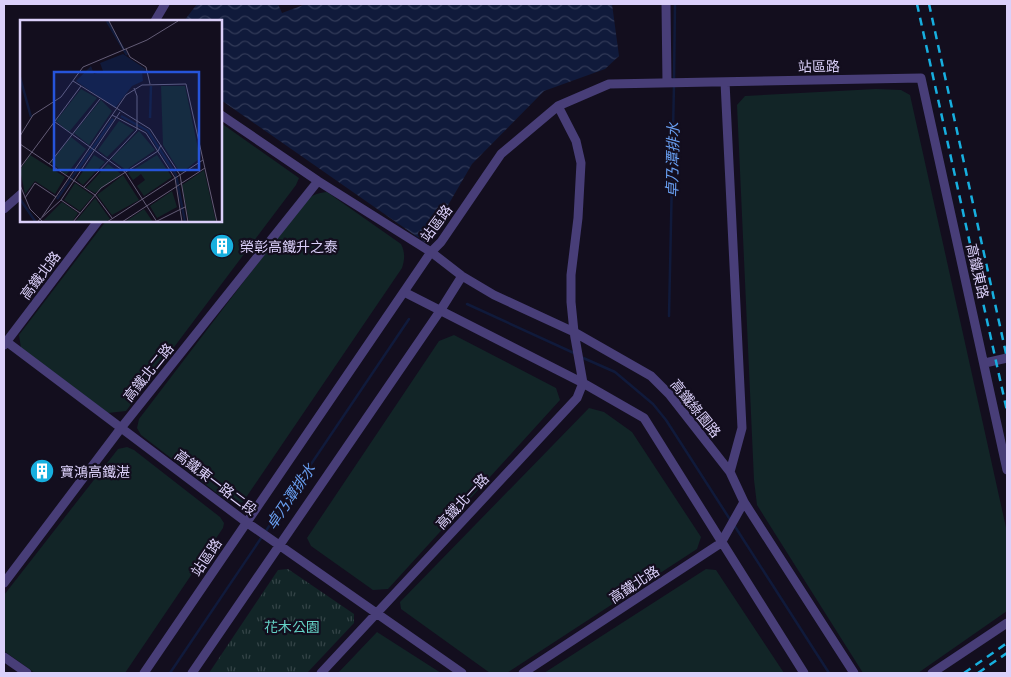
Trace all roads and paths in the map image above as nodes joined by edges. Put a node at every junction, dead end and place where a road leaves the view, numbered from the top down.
1 (165, 4) edge
2 (666, 4) edge
3 (157, 20) edge
4 (921, 78) joint
5 (725, 82) junction
6 (671, 83) junction
7 (558, 106) junction
8 (222, 116) edge
9 (318, 181) junction
10 (20, 195) edge
11 (4, 209) edge
12 (97, 222) edge
13 (431, 252) junction
14 (462, 276) junction
15 (404, 292) junction
16 (440, 311) junction
17 (574, 332) junction
18 (5, 343) edge
19 (1007, 358) edge
20 (985, 364) junction
21 (583, 383) junction
22 (121, 428) junction
23 (1007, 470) edge
24 (730, 472) junction
25 (744, 502) junction
26 (246, 522) junction
27 (722, 543) junction
28 (279, 545) junction
29 (4, 583) edge
30 (377, 613) junction
31 (1007, 623) edge
32 (4, 657) edge
33 (27, 673) edge
34 (144, 673) edge
35 (192, 673) edge
36 (321, 673) edge
37 (462, 673) edge
38 (523, 673) edge
39 (804, 673) edge
40 (854, 673) edge
41 (932, 673) edge

1 - 3 street
2 - 6 street
4 - 5 street, 站區路
4 - 20 street, 高鐵東路
5 - 6 street, 站區路
5 - 24 street
6 - 7 street, 站區路
7 - 13 street, 站區路
7 - 17 street
8 - 9 street, 高鐵綠園路
9 - 13 street, 高鐵綠園路
9 - 22 street, 高鐵北二路
10 - 11 street
12 - 18 street, 高鐵北路
13 - 14 street, 高鐵綠園路
13 - 15 street, 站區路
14 - 16 street
14 - 17 street, 高鐵綠園路
15 - 16 street
15 - 26 street, 站區路
16 - 21 street
16 - 28 street
17 - 21 street
17 - 24 street, 高鐵綠園路
18 - 22 street, 高鐵東一路二段
19 - 20 street
20 - 23 street, 高鐵東路
21 - 27 street
21 - 30 street, 高鐵北一路
22 - 26 street, 高鐵東一路二段
22 - 29 street, 高鐵北二路
24 - 25 street, 高鐵綠園路
25 - 27 street, 高鐵北路
25 - 40 street, 高鐵綠園路
26 - 28 street, 高鐵東一路二段
26 - 34 street, 站區路
27 - 38 street, 高鐵北路
27 - 39 street
28 - 30 street, 高鐵東一路二段
28 - 35 street
30 - 36 street, 高鐵北一路
30 - 37 street, 高鐵東一路二段
31 - 41 street
32 - 33 street

